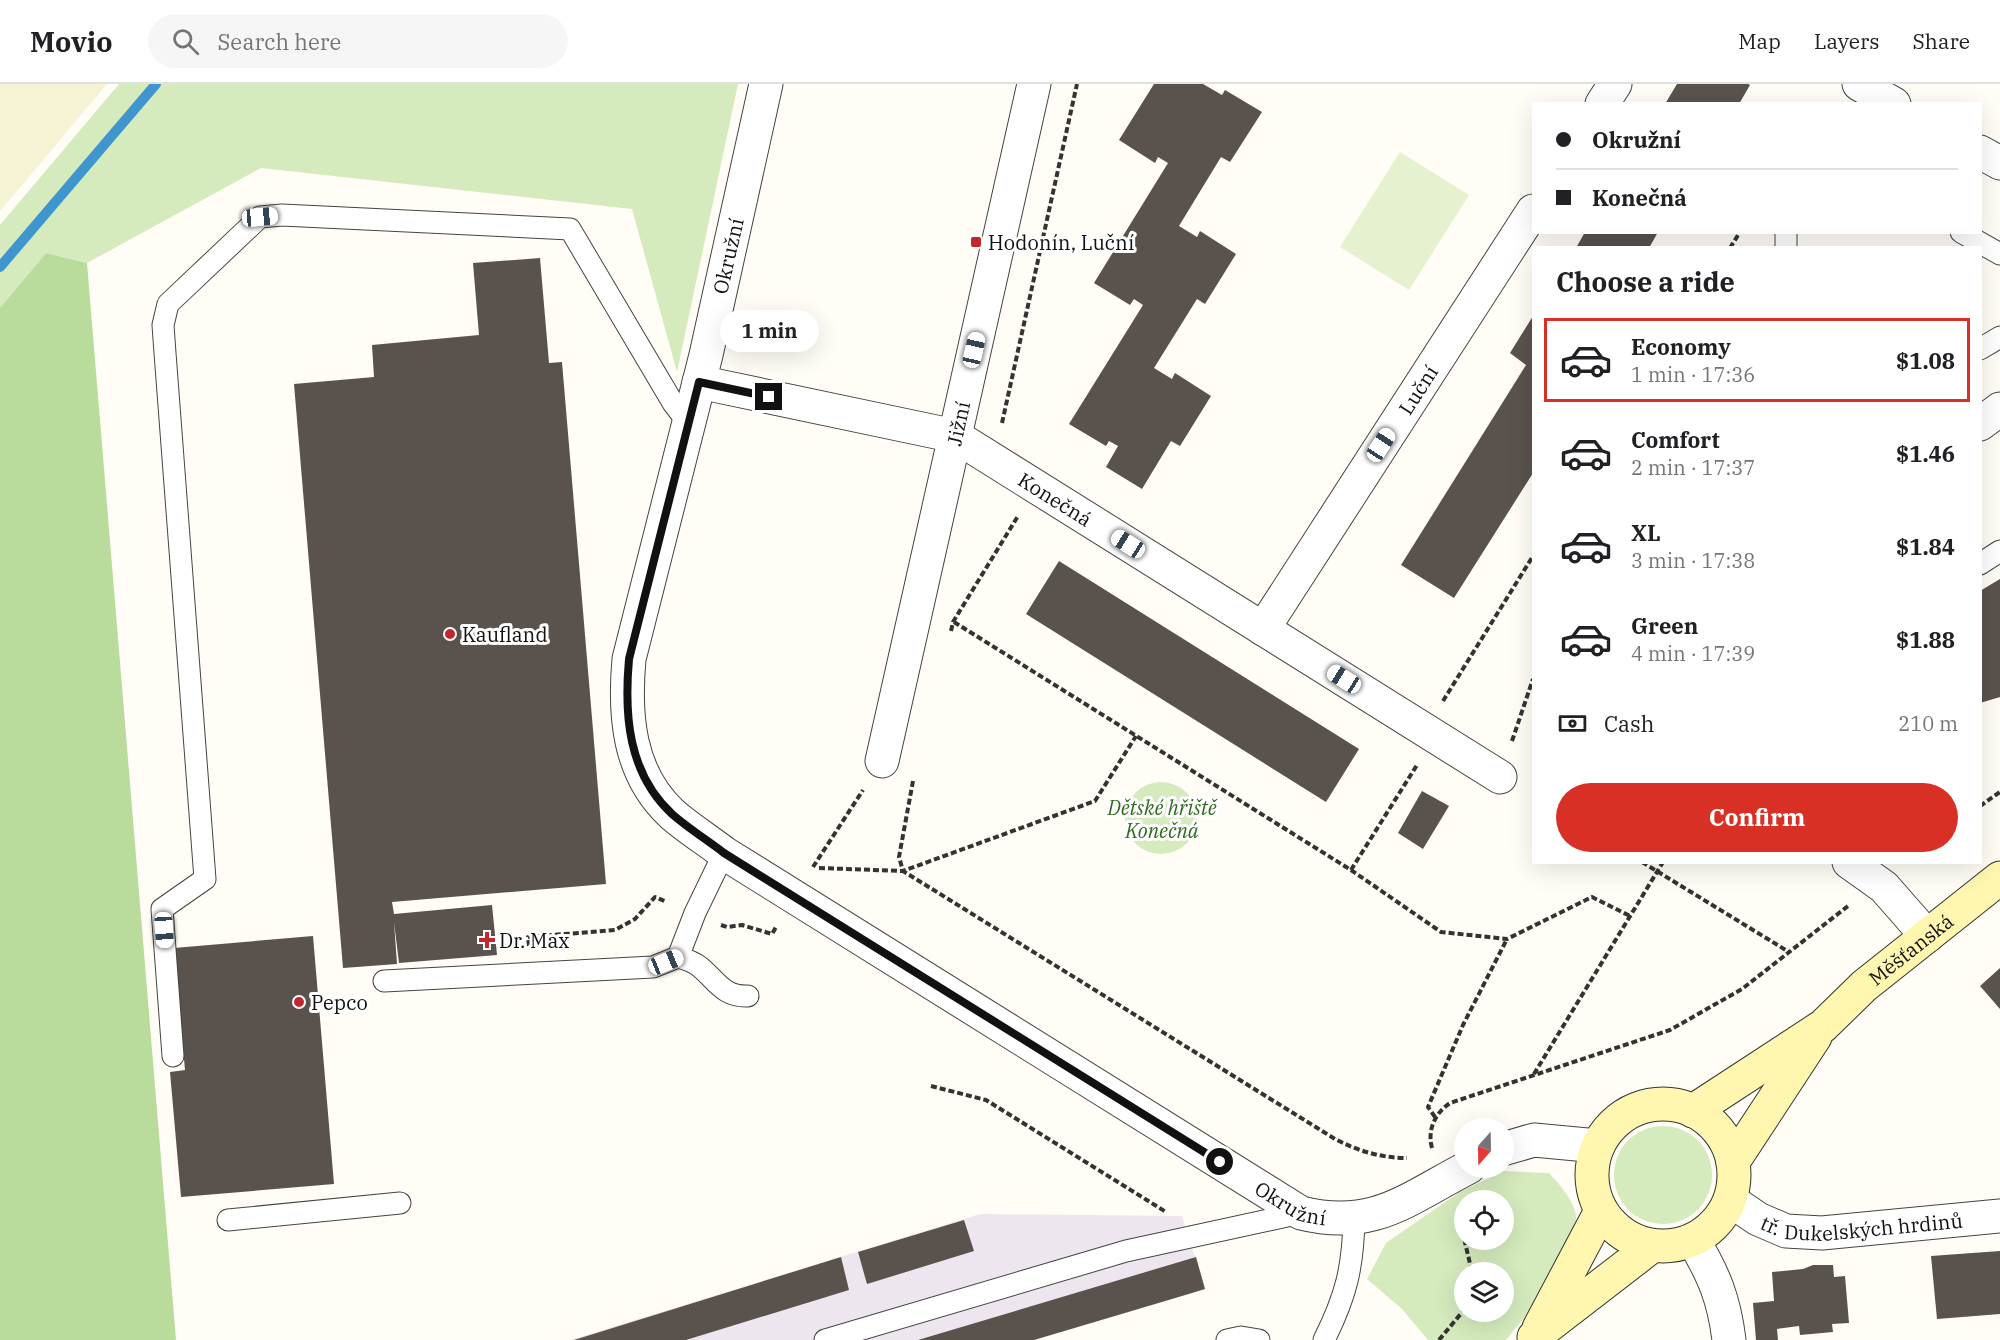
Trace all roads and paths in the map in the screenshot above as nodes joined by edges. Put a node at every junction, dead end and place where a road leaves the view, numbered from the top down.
1 (766, 84) edge
2 (1034, 84) edge
3 (1077, 84) edge
4 (1615, 84) edge
5 (1859, 84) edge
6 (1603, 102) edge
7 (1890, 102) edge
8 (1982, 153) edge
9 (2000, 164) edge
10 (1532, 213) edge
11 (1965, 234) edge
12 (2000, 254) edge
13 (2000, 337) edge
14 (1982, 348) edge
15 (699, 382) junction
16 (2000, 409) edge
17 (1982, 422) edge
18 (689, 424) junction
19 (1001, 426) dead end
20 (955, 436) junction
21 (1024, 507) dead end
22 (2000, 551) edge
23 (1532, 558) edge
24 (1982, 563) edge
25 (953, 622) junction
26 (1263, 629) junction
27 (950, 632) dead end
28 (1532, 682) edge
29 (1430, 733) junction
30 (1136, 736) junction
31 (882, 761) joint
32 (915, 772) dead end
33 (1500, 777) joint
34 (2000, 792) edge
35 (1982, 805) edge
36 (724, 853) junction
37 (1645, 864) edge
38 (1662, 864) edge
39 (1852, 864) edge
40 (1351, 870) junction
41 (903, 871) junction
42 (1657, 872) junction
43 (2000, 878) edge
44 (1877, 883) junction
45 (1630, 916) junction
46 (1927, 936) junction
47 (1508, 939) junction
48 (1789, 952) junction
49 (678, 957) junction
50 (384, 981) dead end
51 (748, 996) dead end
52 (1823, 1026) junction
53 (173, 1056) dead end
54 (1534, 1074) junction
55 (931, 1086) dead end
56 (1693, 1111) junction
57 (1436, 1117) junction
58 (1514, 1144) edge
59 (1598, 1146) junction
60 (1425, 1154) dead end
61 (1415, 1156) dead end
62 (1733, 1162) junction
63 (1451, 1165) edge
64 (1730, 1200) junction
65 (400, 1203) dead end
66 (1601, 1211) junction
67 (1301, 1213) junction
68 (2000, 1216) edge
69 (1354, 1219) junction
70 (228, 1220) dead end
71 (1194, 1236) junction
72 (1693, 1240) junction
73 (1652, 1246) junction
74 (1470, 1262) edge
75 (1454, 1322) edge
76 (1533, 1339) edge
77 (825, 1340) edge
78 (1227, 1340) edge
79 (1259, 1340) edge
80 (1324, 1340) edge
81 (1439, 1340) edge
82 (1729, 1340) edge

1 - 15 street, Okružní
2 - 20 street, Jižní
3 - 19 path
4 - 6 street
5 - 7 street
8 - 9 street
10 - 26 street, Luční
11 - 12 lane
13 - 14 lane
15 - 18 street, Okružní
15 - 20 street, Konečná
16 - 17 street
18 - 36 street, Okružní
18 - 53 lane
20 - 26 street, Konečná
20 - 31 street, Jižní
21 - 25 path
22 - 24 lane
23 - 29 path
25 - 27 path
25 - 30 path
26 - 29 street, Konečná
28 - 33 path
29 - 33 street, Konečná
29 - 40 path
30 - 40 path
30 - 41 path
31 - 41 path
32 - 41 path
34 - 35 path
36 - 49 lane
36 - 67 street, Okružní
37 - 42 path
38 - 42 path
39 - 44 street
40 - 47 path
41 - 61 path
42 - 45 path
42 - 48 path
43 - 46 main road, Měšťanská
44 - 46 street
44 - 48 path
45 - 47 path
45 - 54 path
46 - 52 main road, Měšťanská
47 - 57 path
48 - 54 path
49 - 50 lane
49 - 51 lane
52 - 56 main road, Měšťanská
52 - 62 main road, Měšťanská
54 - 57 path
55 - 71 path
56 - 59 main road
56 - 62 main road
57 - 63 path
58 - 59 street
59 - 66 main road
60 - 63 path
62 - 64 main road
63 - 69 street, Okružní
63 - 74 path
64 - 68 street, tř. Dukelských hrdinů
64 - 72 main road
65 - 70 lane
66 - 73 main road
66 - 76 main road
67 - 69 street, Okružní
67 - 71 lane
69 - 80 lane
71 - 77 lane
72 - 73 main road
72 - 82 street
73 - 76 main road
75 - 81 path
78 - 79 lane

